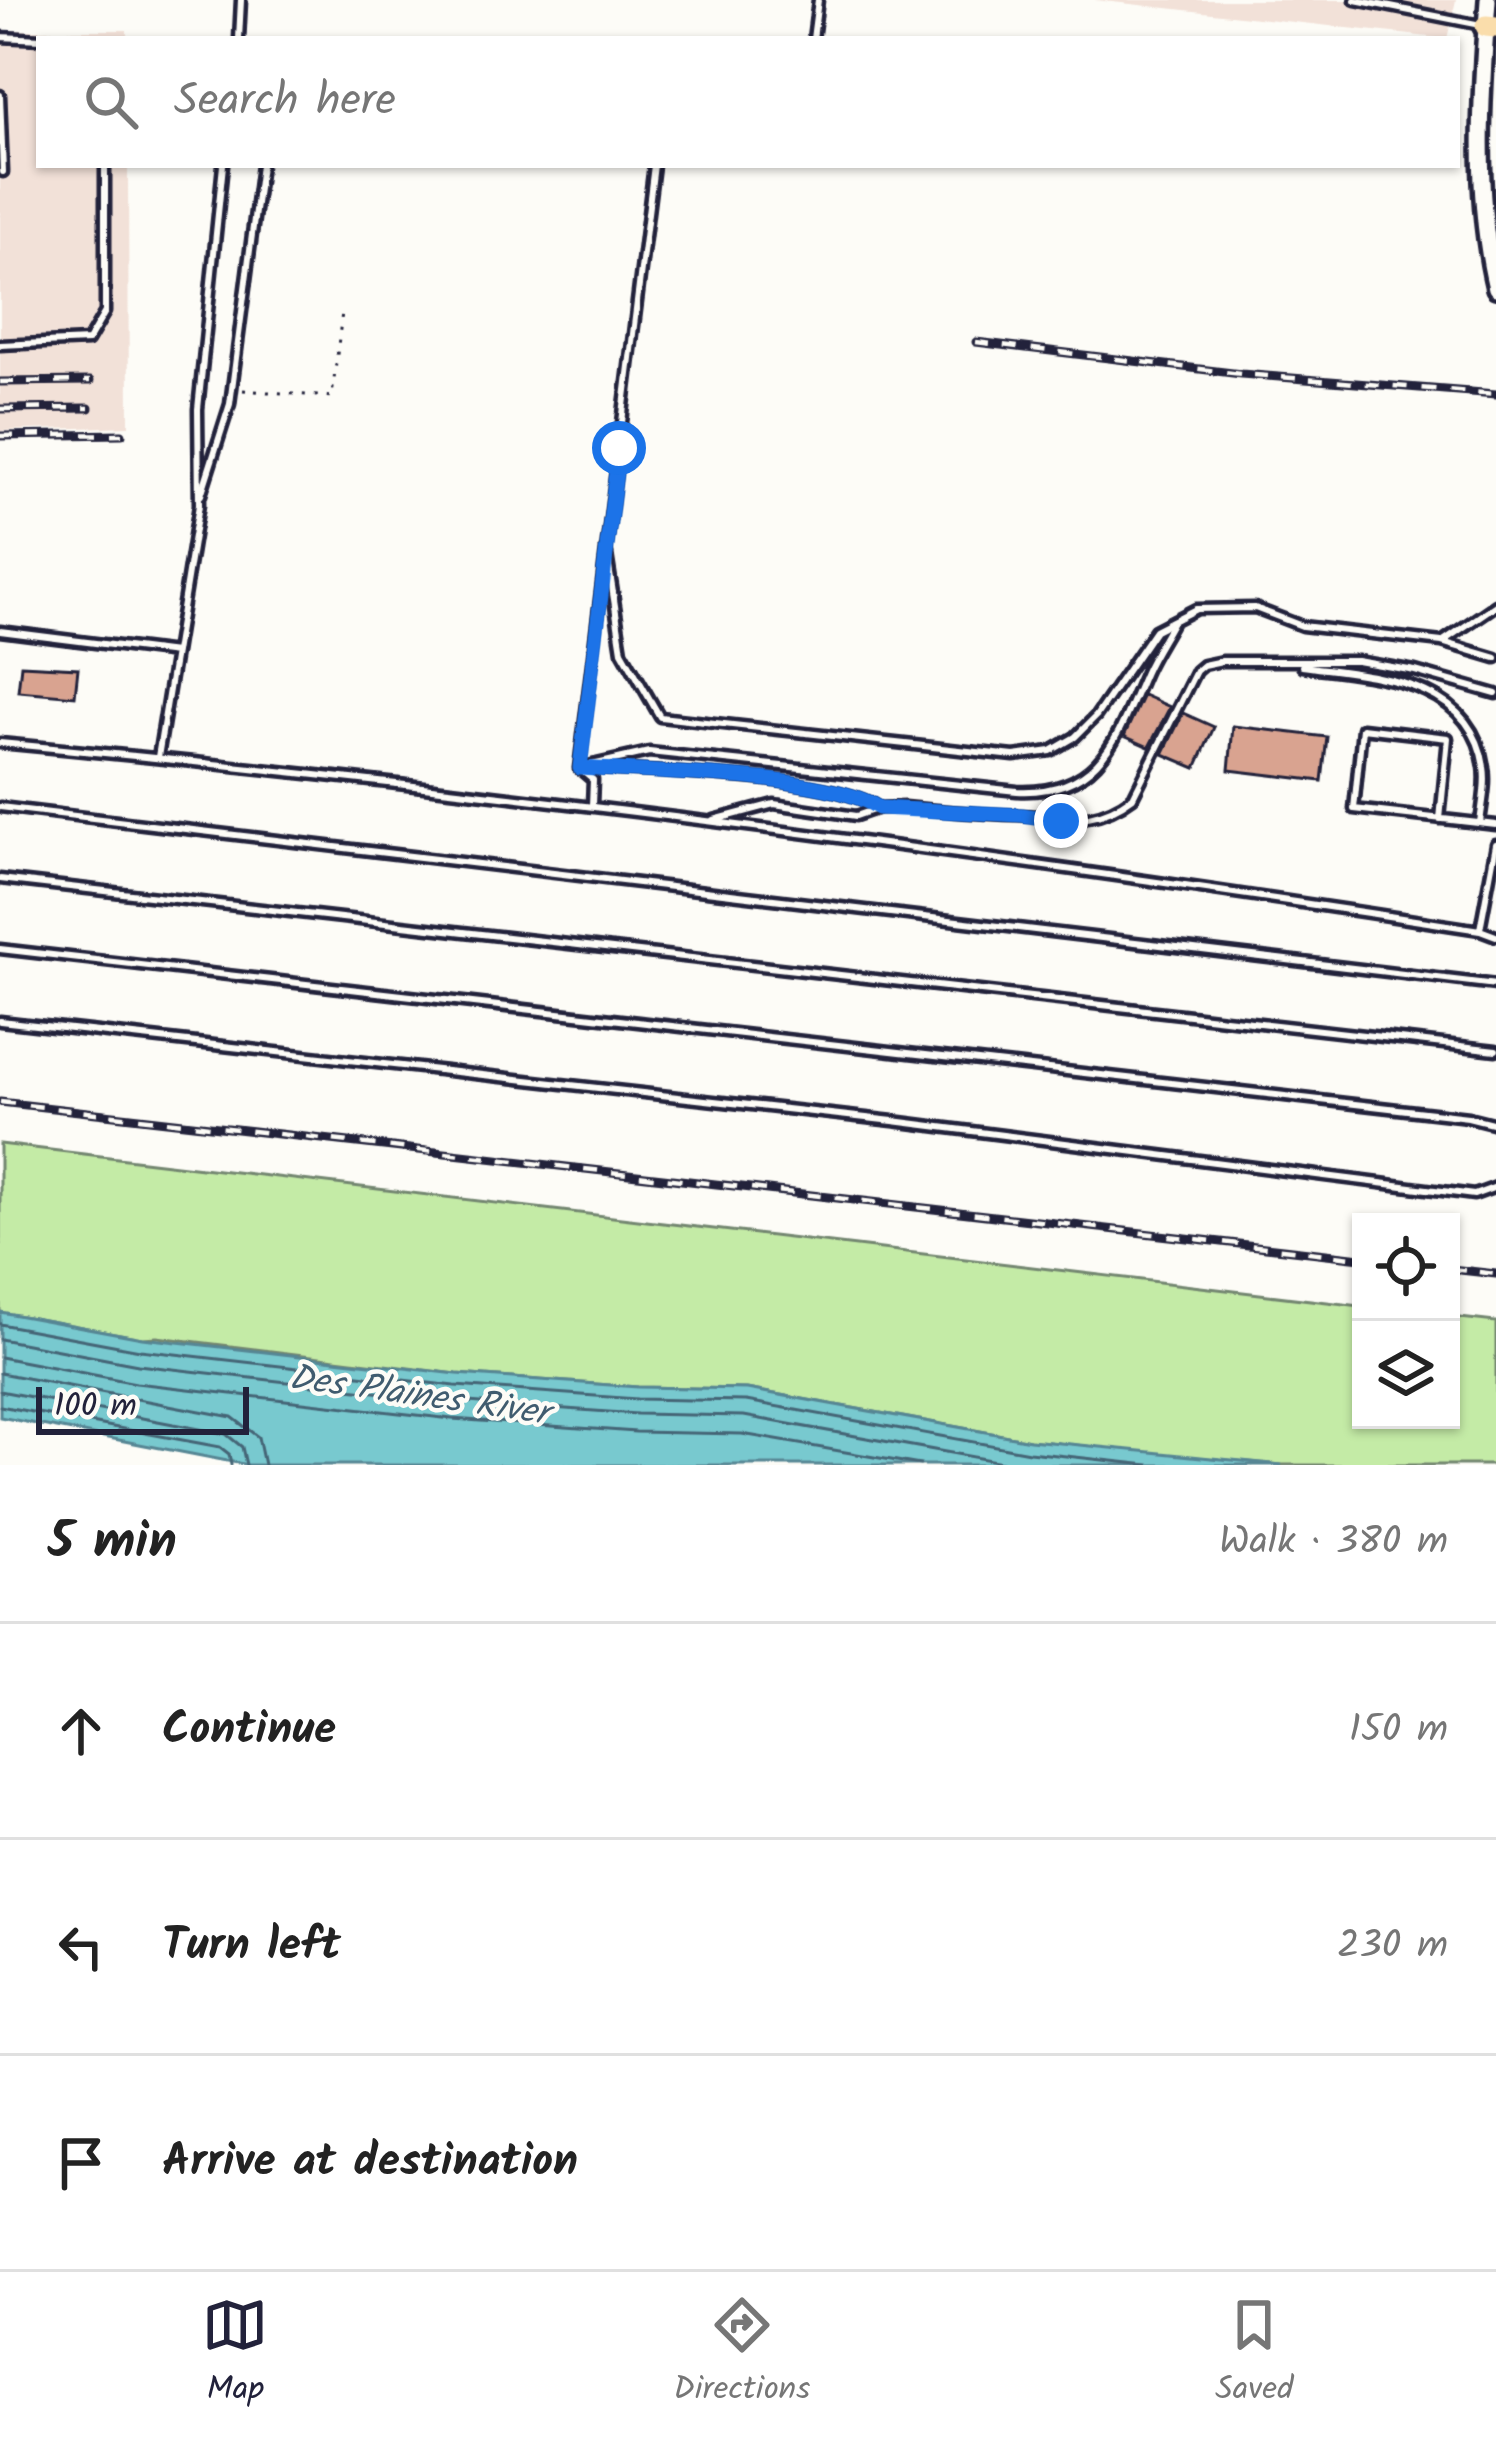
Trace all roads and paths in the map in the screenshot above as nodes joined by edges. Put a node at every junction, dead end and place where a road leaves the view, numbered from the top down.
1 (241, 0) edge
2 (818, 0) edge
3 (1355, 0) edge
4 (1488, 0) edge
5 (1491, 27) edge
6 (239, 36) edge
7 (813, 36) edge
8 (0, 38) edge
9 (36, 39) edge
10 (0, 95) edge
11 (1489, 166) edge
12 (105, 168) edge
13 (223, 168) edge
14 (261, 168) edge
15 (653, 168) edge
16 (3, 172) dead end
17 (1496, 288) edge
18 (342, 312) dead end
19 (0, 345) edge
20 (232, 394) junction
21 (199, 505) junction
22 (607, 548) junction
23 (1496, 605) edge
24 (1176, 616) junction
25 (0, 632) edge
26 (1442, 642) junction
27 (175, 652) junction
28 (1496, 658) edge
29 (1280, 663) junction
30 (1496, 694) edge
31 (0, 742) edge
32 (158, 758) junction
33 (580, 768) junction
34 (592, 806) junction
35 (0, 807) edge
36 (879, 808) junction
37 (1440, 819) junction
38 (711, 821) junction
39 (1480, 823) junction
40 (1496, 825) edge
41 (1496, 844) edge
42 (0, 879) edge
43 (1480, 930) junction
44 (1496, 936) edge
45 (0, 949) edge
46 (1496, 986) edge
47 (0, 1021) edge
48 (1496, 1050) edge
49 (1496, 1124) edge
50 (1496, 1187) edge

1 - 6 lane
2 - 7 lane
3 - 5 lane
4 - 5 street
5 - 11 street
8 - 9 lane
10 - 16 lane
11 - 17 street
12 - 19 lane
13 - 21 lane
14 - 20 lane
15 - 22 lane
18 - 20 path
20 - 21 lane
21 - 27 lane
22 - 24 lane
22 - 33 lane
23 - 26 lane
24 - 26 lane
24 - 33 lane
25 - 27 lane
26 - 28 lane
27 - 32 lane
29 - 30 lane
29 - 36 lane
29 - 39 lane
31 - 32 lane
32 - 34 lane
33 - 34 lane
33 - 36 lane
34 - 38 lane
35 - 46 lane
36 - 38 lane
37 - 37 lane
37 - 39 lane
38 - 43 lane
39 - 40 lane
41 - 43 lane
42 - 48 lane
43 - 44 lane
45 - 49 lane
47 - 50 lane

